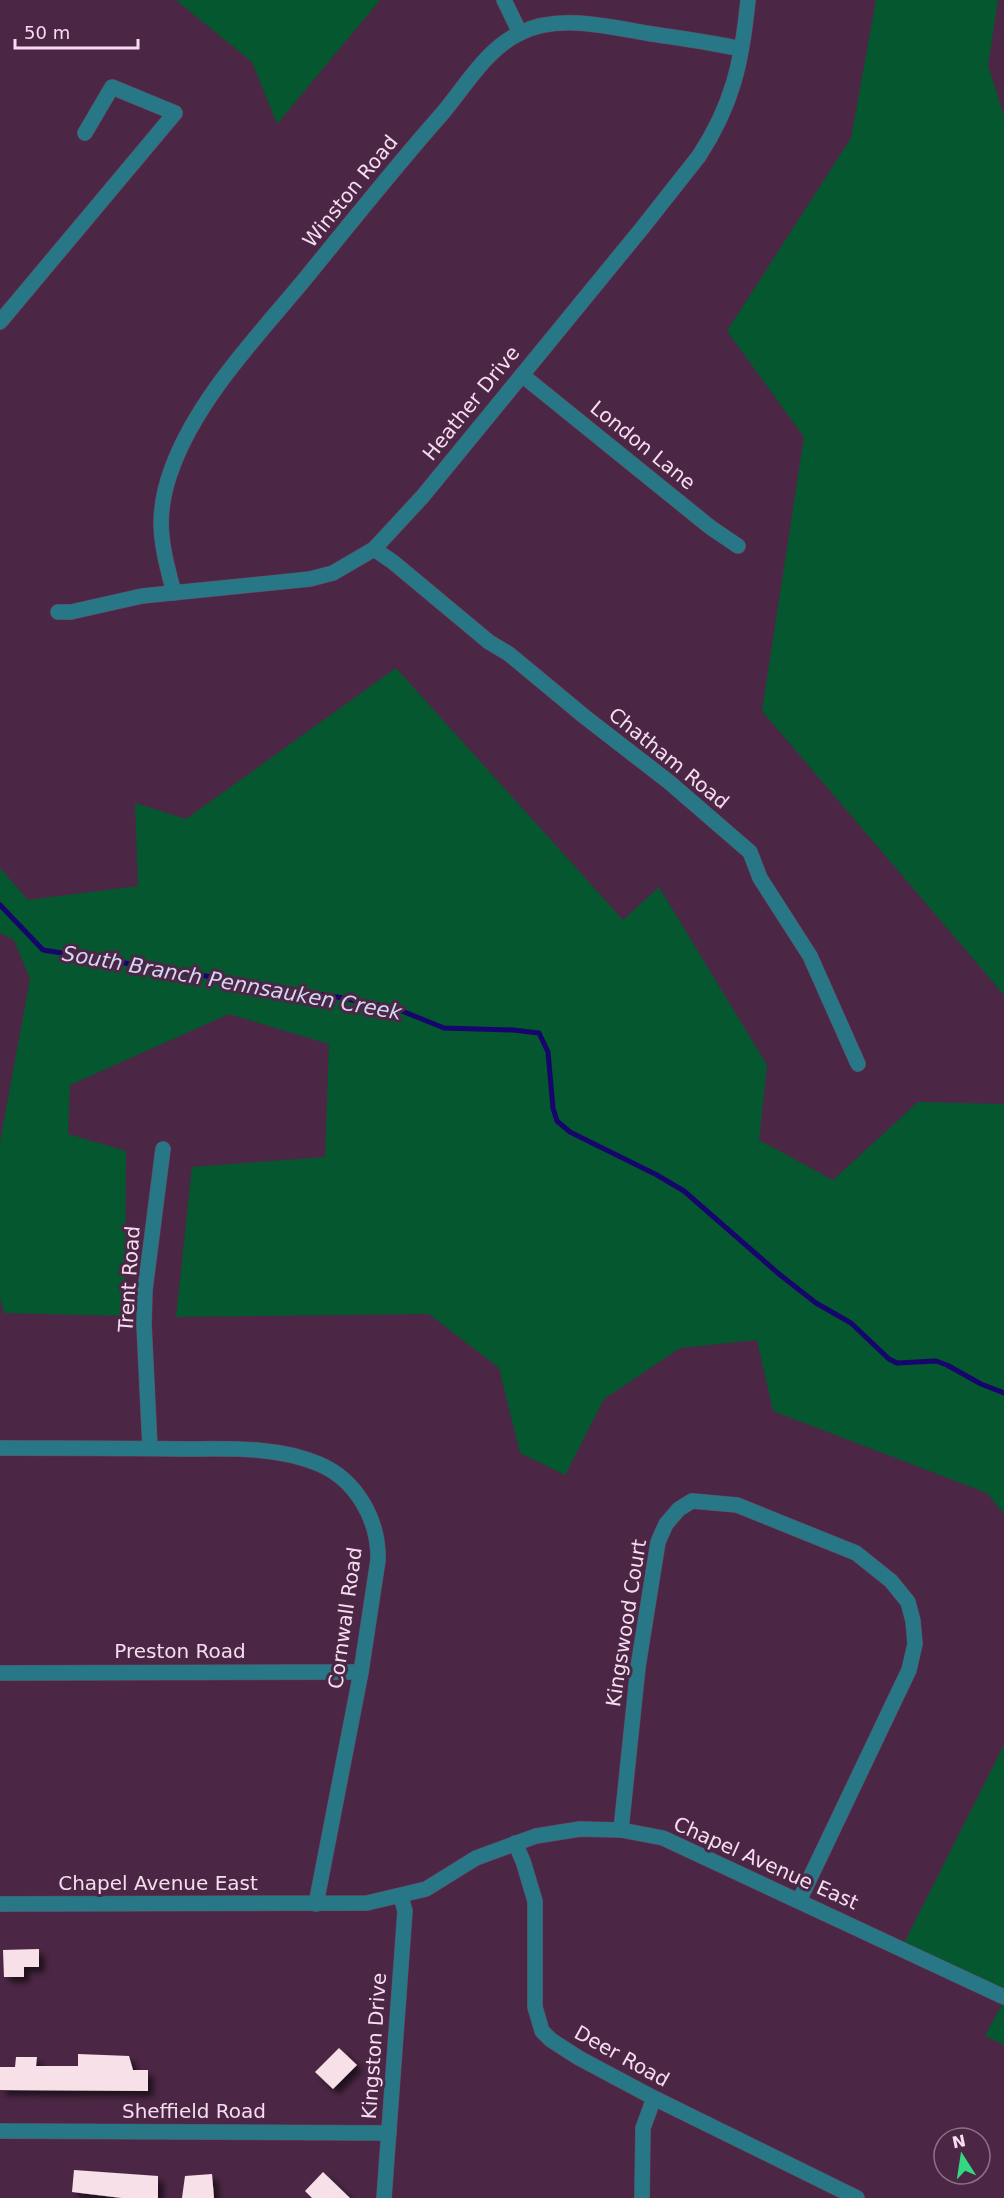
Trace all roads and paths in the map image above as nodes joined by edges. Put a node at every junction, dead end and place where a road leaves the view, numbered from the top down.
1 (504, 0) edge
2 (748, 0) edge
3 (520, 33) junction
4 (741, 49) junction
5 (86, 133) dead end
6 (0, 322) edge
7 (522, 375) junction
8 (738, 546) dead end
9 (374, 549) junction
10 (174, 593) junction
11 (58, 612) dead end
12 (858, 1064) dead end
13 (163, 1149) dead end
14 (0, 1448) edge
15 (150, 1448) junction
16 (360, 1672) junction
17 (0, 1673) edge
18 (621, 1830) junction
19 (515, 1843) junction
20 (402, 1897) junction
21 (799, 1901) junction
22 (0, 1904) edge
23 (316, 1904) junction
24 (1004, 1997) edge
25 (654, 2098) junction
26 (0, 2131) edge
27 (389, 2133) junction
28 (384, 2198) edge
29 (642, 2198) edge
30 (857, 2198) edge

1 - 3 street
2 - 4 street, Heather Drive
3 - 4 street, Winston Road
3 - 10 street, Winston Road
4 - 7 street, Heather Drive
5 - 6 street
7 - 8 street, London Lane
7 - 9 street, Heather Drive
9 - 10 street, Heather Drive
9 - 12 street, Chatham Road
10 - 11 street, Heather Drive
13 - 15 street, Trent Road
14 - 15 street, Cornwall Road
15 - 16 street, Cornwall Road
16 - 17 street, Preston Road
16 - 23 street, Cornwall Road
18 - 19 street, Chapel Avenue East
18 - 21 street, Chapel Avenue East
18 - 21 street, Kingswood Court
19 - 20 street, Chapel Avenue East
19 - 25 street, Deer Road
20 - 23 street, Chapel Avenue East
20 - 27 street, Kingston Drive
21 - 24 street, Chapel Avenue East
22 - 23 street, Chapel Avenue East
25 - 29 street
25 - 30 street, Deer Road
26 - 27 street, Sheffield Road
27 - 28 street, Kingston Drive

